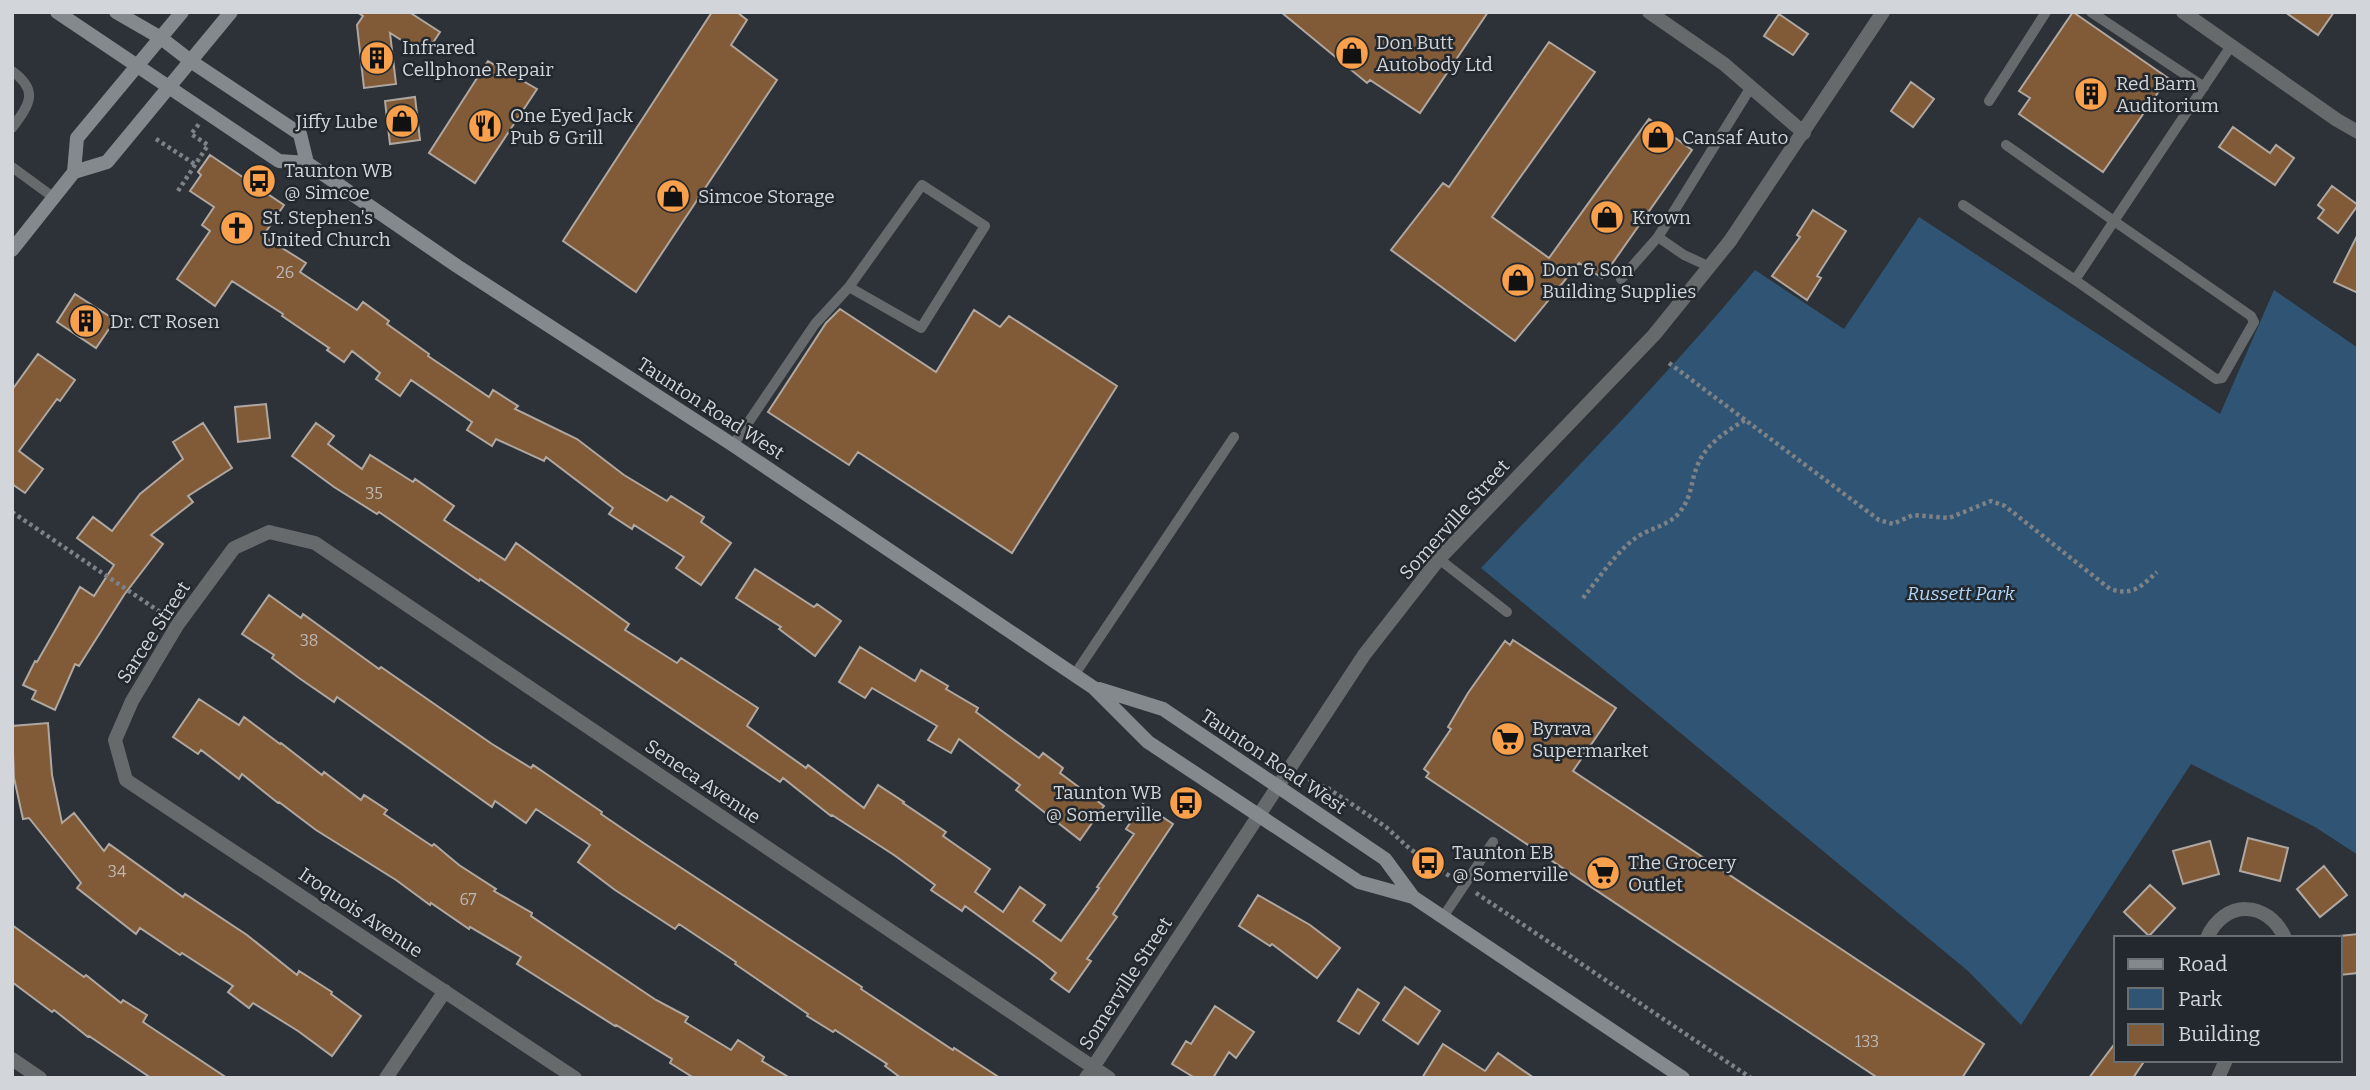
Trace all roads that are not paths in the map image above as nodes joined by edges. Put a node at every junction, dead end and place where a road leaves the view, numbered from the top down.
1 (57, 12) edge
2 (116, 12) edge
3 (182, 12) edge
4 (231, 12) edge
5 (1649, 12) edge
6 (1883, 12) edge
7 (2046, 12) edge
8 (2091, 12) edge
9 (2183, 12) edge
10 (161, 38) junction
11 (2231, 46) junction
12 (192, 62) junction
13 (137, 66) junction
14 (12, 71) edge
15 (1751, 87) junction
16 (2204, 87) junction
17 (169, 88) junction
18 (1989, 101) dead end
19 (12, 128) edge
20 (2358, 132) edge
21 (1804, 133) junction
22 (2006, 145) dead end
23 (307, 163) junction
24 (12, 167) edge
25 (74, 172) junction
26 (53, 197) junction
27 (1963, 205) dead end
28 (2113, 221) junction
29 (1658, 237) junction
30 (12, 250) edge
31 (1710, 267) junction
32 (1621, 279) dead end
33 (2076, 280) junction
34 (849, 286) junction
35 (1234, 437) dead end
36 (733, 445) junction
37 (269, 531) joint
38 (1440, 559) junction
39 (1507, 612) dead end
40 (1075, 674) junction
41 (1094, 688) junction
42 (126, 779) joint
43 (1278, 786) junction
44 (1259, 815) junction
45 (1493, 842) dead end
46 (1413, 897) junction
47 (1443, 916) junction
48 (2208, 936) edge
49 (2283, 936) edge
50 (445, 991) junction
51 (12, 1059) edge
52 (2225, 1062) edge
53 (1089, 1072) edge
54 (40, 1078) edge
55 (386, 1078) edge
56 (575, 1078) edge
57 (1109, 1078) edge
58 (1683, 1078) edge
59 (2218, 1078) edge

1 - 13 main road, Taunton Road West
2 - 10 main road
3 - 10 main road
4 - 12 main road
5 - 15 street
6 - 21 street, Somerville Street
7 - 18 lane
8 - 16 lane
9 - 11 street
10 - 12 main road
10 - 13 main road
11 - 16 lane
11 - 20 street
12 - 17 main road
12 - 23 main road
13 - 17 main road, Taunton Road West
13 - 25 main road
14 - 19 lane
15 - 21 street
15 - 29 lane
16 - 28 lane
17 - 23 main road, Taunton Road West
17 - 25 main road
21 - 31 street, Somerville Street
22 - 28 lane
23 - 36 main road, Taunton Road West
24 - 26 lane
25 - 26 main road
26 - 30 main road
27 - 33 lane
28 - 33 lane
28 - 33 lane
29 - 31 lane
29 - 32 lane
31 - 38 street, Somerville Street
34 - 34 lane
34 - 36 lane
35 - 40 lane
36 - 40 main road, Taunton Road West
37 - 42 street, Sarcee Street
37 - 53 street, Seneca Avenue
38 - 39 lane
38 - 43 street, Somerville Street
40 - 41 main road, Taunton Road West
41 - 43 main road, Taunton Road West
41 - 44 main road, Taunton Road West
42 - 50 street, Iroquois Avenue
43 - 44 street, Somerville Street
43 - 46 main road, Taunton Road West
44 - 46 main road, Taunton Road West
44 - 53 street, Somerville Street
45 - 47 lane
46 - 47 main road, Taunton Road West
47 - 58 main road, Taunton Road West
48 - 49 street
50 - 55 street
50 - 56 street, Iroquois Avenue
51 - 54 street
52 - 59 street
53 - 57 street, Seneca Avenue

